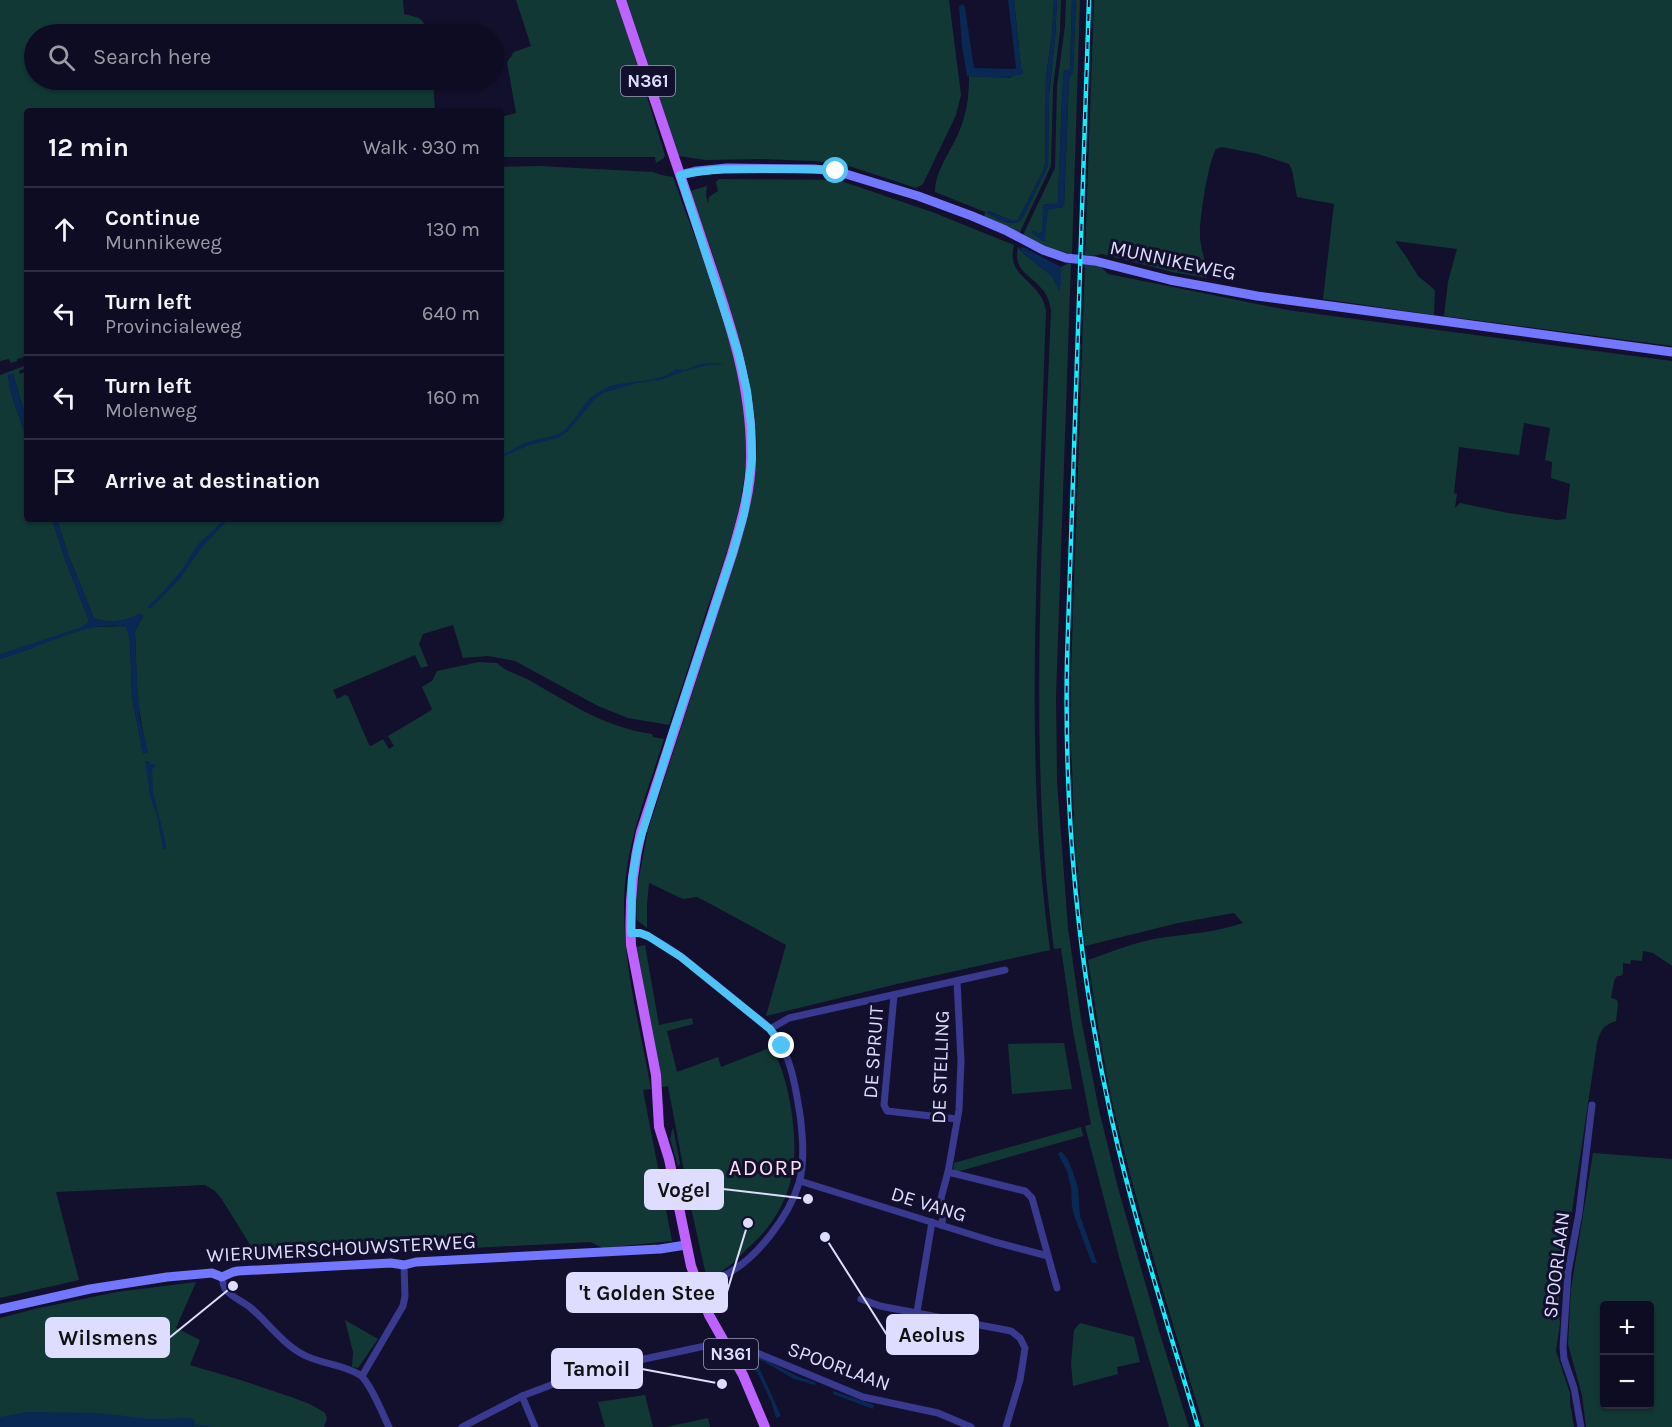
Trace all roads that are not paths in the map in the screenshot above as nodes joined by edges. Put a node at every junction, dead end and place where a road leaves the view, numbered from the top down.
1 (621, 0) edge
2 (680, 175) junction
3 (1672, 352) edge
4 (631, 933) junction
5 (1005, 970) dead end
6 (957, 981) junction
7 (894, 995) junction
8 (770, 1029) junction
9 (1592, 1105) dead end
10 (957, 1119) junction
11 (948, 1172) junction
12 (800, 1181) junction
13 (932, 1222) junction
14 (941, 1225) junction
15 (686, 1245) junction
16 (1048, 1256) junction
17 (404, 1265) junction
18 (222, 1277) junction
19 (696, 1282) junction
20 (1057, 1288) dead end
21 (861, 1299) dead end
22 (0, 1308) edge
23 (917, 1312) junction
24 (724, 1342) junction
25 (731, 1353) junction
26 (362, 1376) junction
27 (522, 1396) junction
28 (389, 1427) edge
29 (462, 1427) edge
30 (535, 1427) edge
31 (765, 1427) edge
32 (971, 1427) edge
33 (1006, 1427) edge
34 (1581, 1427) edge

1 - 2 main road, N361
2 - 3 street, MUNNIKEWEG
2 - 4 main road, N361
4 - 8 street
4 - 15 main road, N361
5 - 6 street
6 - 7 street
6 - 10 street, DE STELLING
7 - 8 street
7 - 10 street, DE SPRUIT
8 - 12 street
9 - 34 street, SPOORLAAN
10 - 11 street, DE STELLING
11 - 14 street, DE STELLING
11 - 16 street, DE VANG
12 - 13 street, DE VANG
12 - 19 street
13 - 14 street, DE VANG
13 - 23 street
14 - 16 street, DE VANG
15 - 17 street, WIERUMERSCHOUWSTERWEG
15 - 19 main road, N361
16 - 20 street, DE VANG
17 - 18 street, WIERUMERSCHOUWSTERWEG
17 - 26 street
18 - 22 street, WIERUMERSCHOUWSTERWEG
18 - 26 street
19 - 24 main road, N361
21 - 23 street
23 - 33 street
24 - 25 main road, N361
24 - 27 street
25 - 31 main road, N361
25 - 32 street, SPOORLAAN
26 - 28 street
27 - 29 street
27 - 30 street

